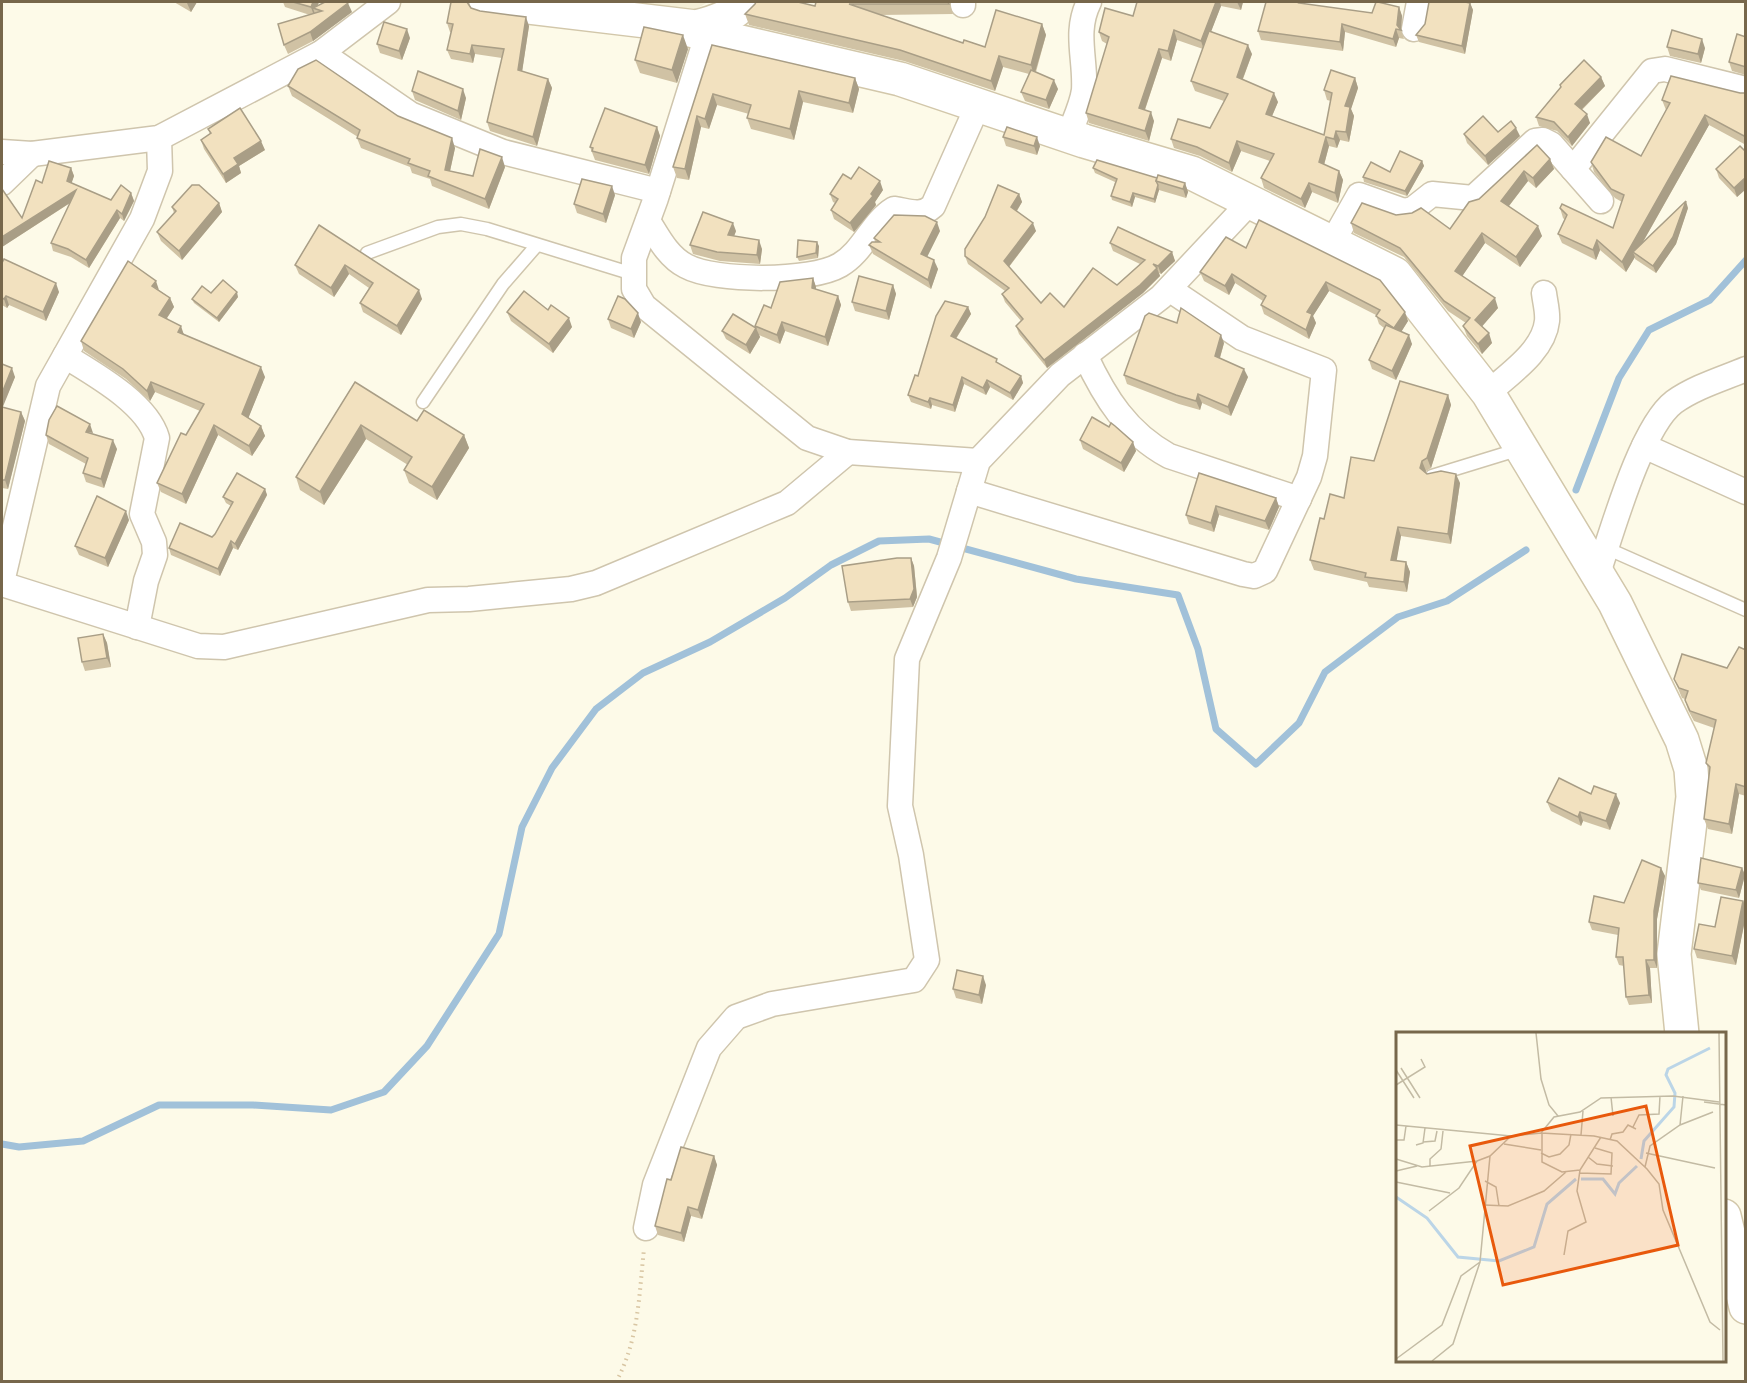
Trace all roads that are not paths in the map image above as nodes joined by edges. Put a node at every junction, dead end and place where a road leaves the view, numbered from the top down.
1 (388, 2) edge
2 (486, 2) edge
3 (745, 2) edge
4 (1089, 2) edge
5 (1419, 2) edge
6 (668, 25) junction
7 (1414, 29) dead end
8 (707, 35) junction
9 (321, 53) junction
10 (1746, 89) edge
11 (978, 105) junction
12 (1069, 135) junction
13 (159, 138) junction
14 (2, 152) edge
15 (32, 154) junction
16 (1573, 169) junction
17 (2, 183) edge
18 (658, 191) junction
19 (1252, 200) junction
20 (1601, 201) dead end
21 (648, 221) junction
22 (1332, 243) junction
23 (537, 245) junction
24 (367, 253) edge
25 (633, 274) junction
26 (1169, 289) junction
27 (1544, 293) dead end
28 (1085, 355) junction
29 (65, 356) junction
30 (1746, 369) edge
31 (1488, 393) junction
32 (423, 402) dead end
33 (1644, 446) junction
34 (1521, 449) junction
35 (848, 452) junction
36 (978, 461) junction
37 (1432, 476) edge
38 (1746, 492) edge
39 (1299, 499) junction
40 (966, 500) junction
41 (1602, 561) junction
42 (2, 583) edge
43 (1746, 610) edge
44 (137, 627) junction
45 (1682, 1032) edge
46 (1726, 1220) edge
47 (646, 1228) road end
48 (1746, 1307) edge

1 - 9 street
2 - 6 street
3 - 6 street
4 - 12 street
5 - 7 street
6 - 8 street
8 - 11 street
8 - 18 street
9 - 13 street
9 - 18 street
10 - 16 street
11 - 12 street
11 - 21 street
12 - 19 street
13 - 15 street
13 - 29 street
14 - 15 street
15 - 17 street
16 - 20 street
16 - 22 street
18 - 21 street
19 - 22 street
19 - 26 street
21 - 25 street
22 - 31 street
23 - 24 lane
23 - 25 lane
23 - 32 lane
25 - 35 street
26 - 28 street
26 - 39 street
27 - 31 street
28 - 36 street
28 - 39 street
29 - 42 street
29 - 44 street
30 - 33 street
31 - 34 street
33 - 38 street
33 - 41 street
34 - 37 lane
34 - 41 street
35 - 36 street
35 - 44 street
36 - 40 street
39 - 40 street
40 - 47 street
41 - 43 lane
41 - 45 street
42 - 44 street
46 - 48 street

